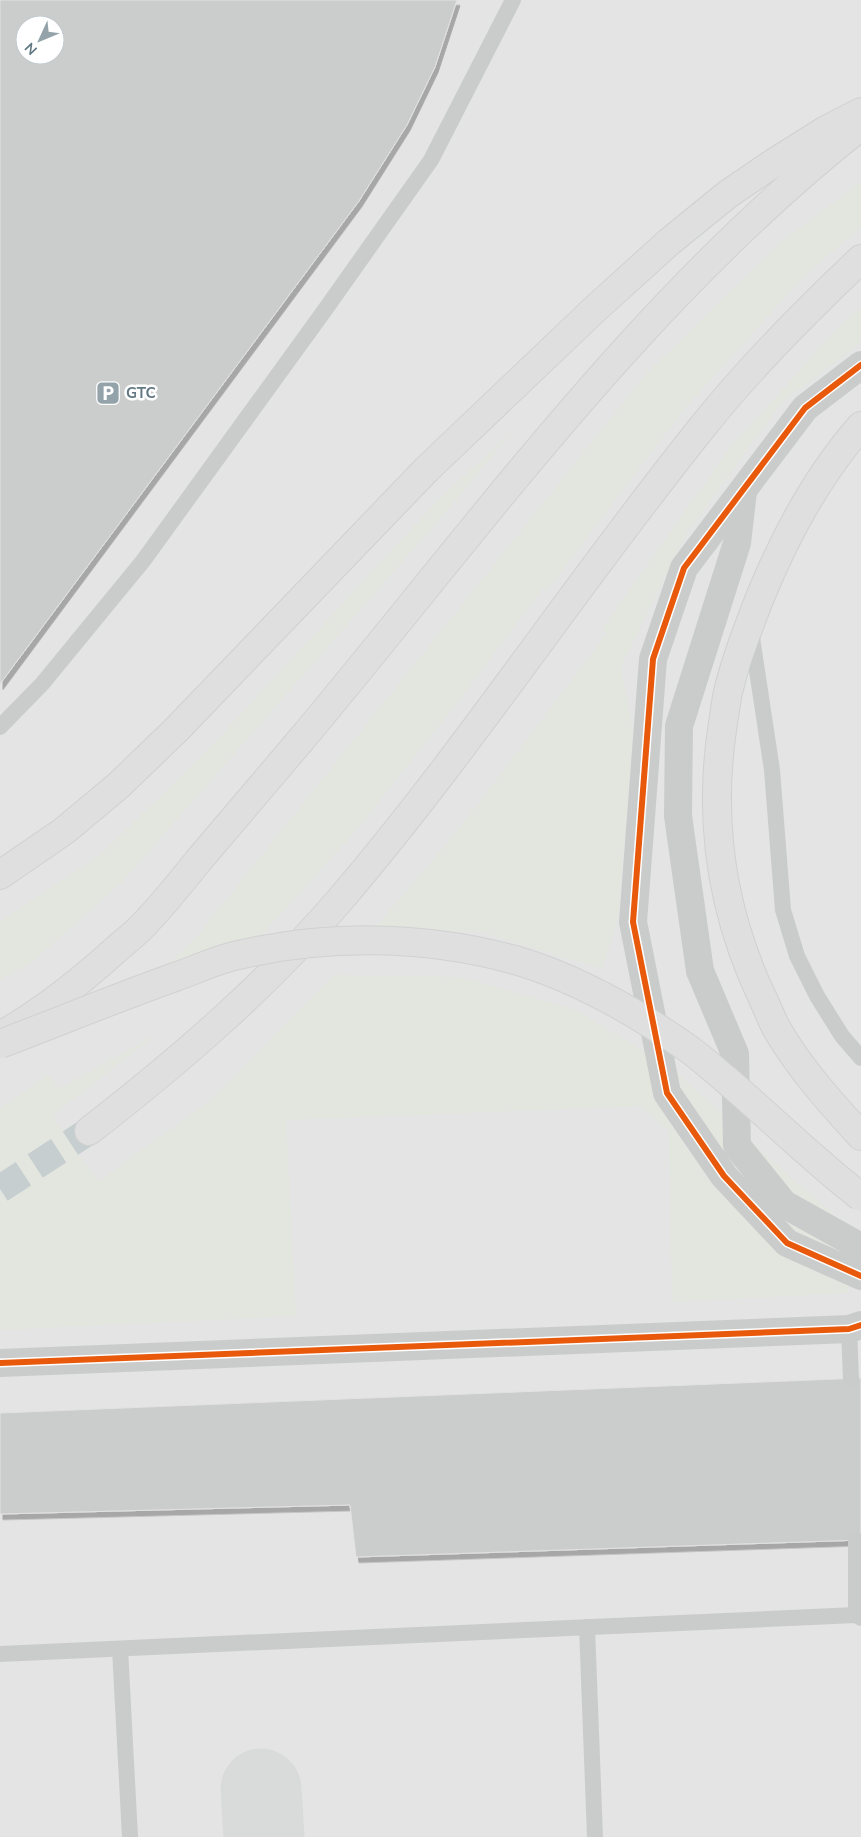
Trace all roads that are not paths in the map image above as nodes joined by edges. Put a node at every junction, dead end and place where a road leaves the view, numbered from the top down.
1 (512, 0) edge
2 (861, 112) edge
3 (861, 126) edge
4 (861, 259) edge
5 (861, 365) edge
6 (861, 426) edge
7 (743, 490) junction
8 (750, 622) junction
9 (0, 727) edge
10 (0, 875) edge
11 (0, 1036) edge
12 (0, 1044) edge
13 (861, 1058) edge
14 (89, 1131) tunnel mouth
15 (861, 1136) edge
16 (861, 1197) edge
17 (861, 1247) edge
18 (861, 1276) edge
19 (855, 1327) edge
20 (0, 1363) edge
21 (851, 1379) dead end
22 (856, 1540) dead end
23 (859, 1616) edge
24 (587, 1627) junction
25 (120, 1649) junction
26 (0, 1654) edge
27 (130, 1837) edge
28 (594, 1837) edge

1 - 9 lane
2 - 10 main road
3 - 11 main road
4 - 14 main road
5 - 7 street
6 - 8 main road
7 - 17 street
7 - 18 street
8 - 13 lane
8 - 15 main road
12 - 16 main road, bridge
19 - 20 street
19 - 21 lane
22 - 23 lane
23 - 24 lane
24 - 25 lane
24 - 28 lane
25 - 26 lane
25 - 27 lane

